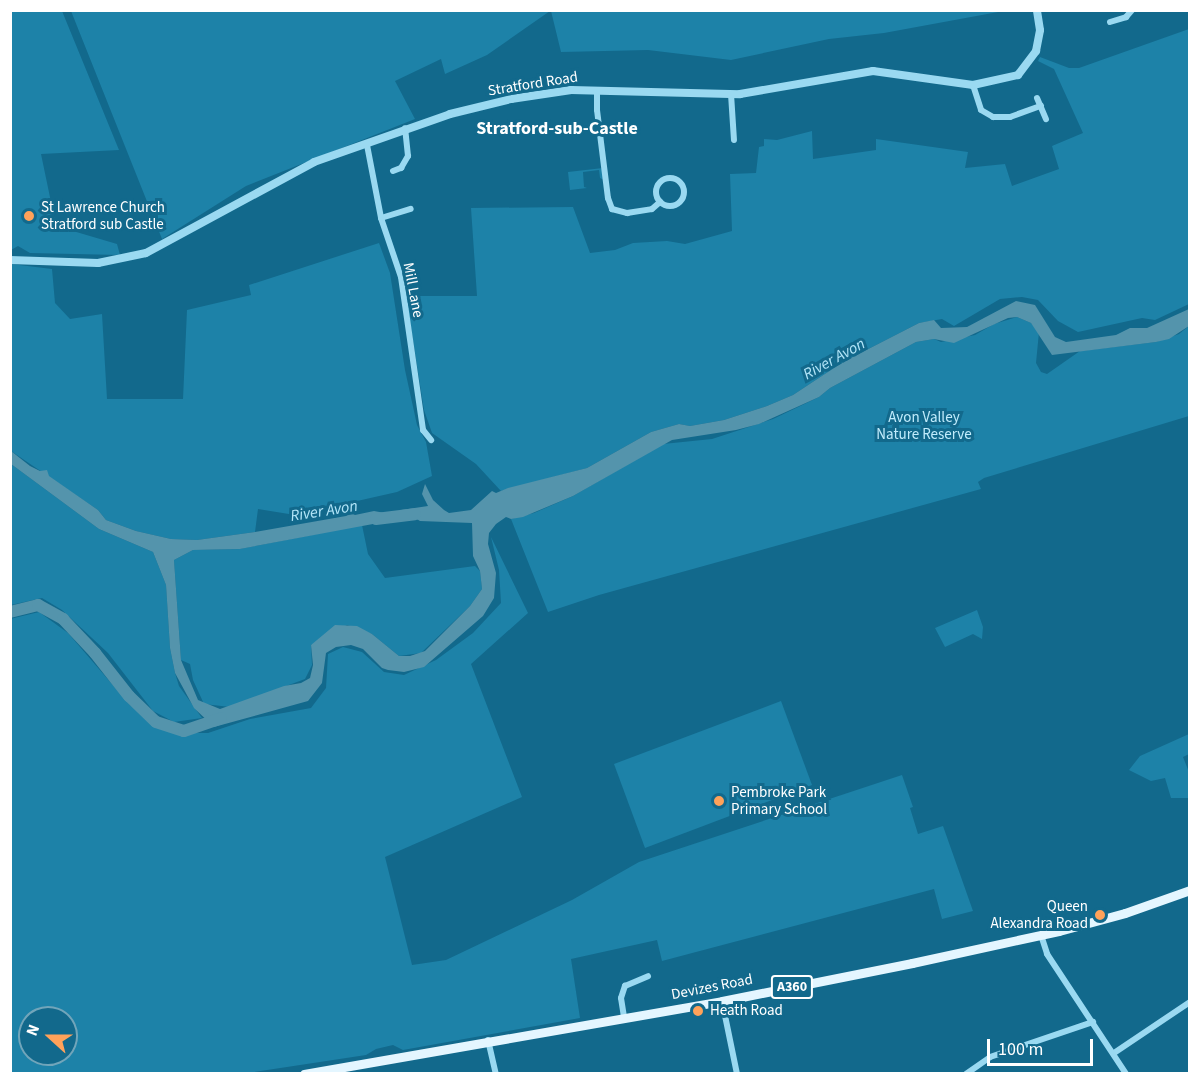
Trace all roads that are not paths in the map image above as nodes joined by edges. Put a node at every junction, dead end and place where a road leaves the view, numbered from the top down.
1 (1037, 10) edge
2 (1132, 10) edge
3 (1110, 22) dead end
4 (973, 85) junction
5 (597, 90) junction
6 (731, 94) junction
7 (1037, 98) dead end
8 (1041, 106) junction
9 (1046, 119) dead end
10 (405, 128) junction
11 (734, 140) dead end
12 (367, 145) junction
13 (393, 171) dead end
14 (660, 202) junction
15 (411, 208) dead end
16 (381, 218) junction
17 (10, 260) edge
18 (431, 440) dead end
19 (1190, 890) edge
20 (1041, 935) junction
21 (648, 976) dead end
22 (722, 1001) junction
23 (1190, 1002) edge
24 (624, 1017) junction
25 (1093, 1022) junction
26 (488, 1040) junction
27 (1114, 1053) junction
28 (304, 1074) edge
29 (496, 1074) edge
30 (737, 1074) edge
31 (966, 1074) edge
32 (1126, 1074) edge

1 - 4 street, Stratford Road
2 - 3 street
4 - 6 street, Stratford Road
4 - 8 street
5 - 6 street, Stratford Road
5 - 10 street, Stratford Road
5 - 14 street
6 - 11 street
7 - 8 street
8 - 9 street
10 - 12 street, Stratford Road
10 - 13 street
12 - 16 street, Mill Lane
12 - 17 street, Stratford Road
14 - 14 street
15 - 16 street
16 - 18 street, Mill Lane
19 - 20 main road, Devizes Road / A360
20 - 22 main road, Devizes Road / A360
20 - 25 street
21 - 24 street
22 - 24 main road, Devizes Road / A360
22 - 30 street
23 - 27 street
24 - 26 main road, Devizes Road / A360
25 - 27 street
25 - 31 street
26 - 28 main road, Devizes Road / A360
26 - 29 street
27 - 32 street

